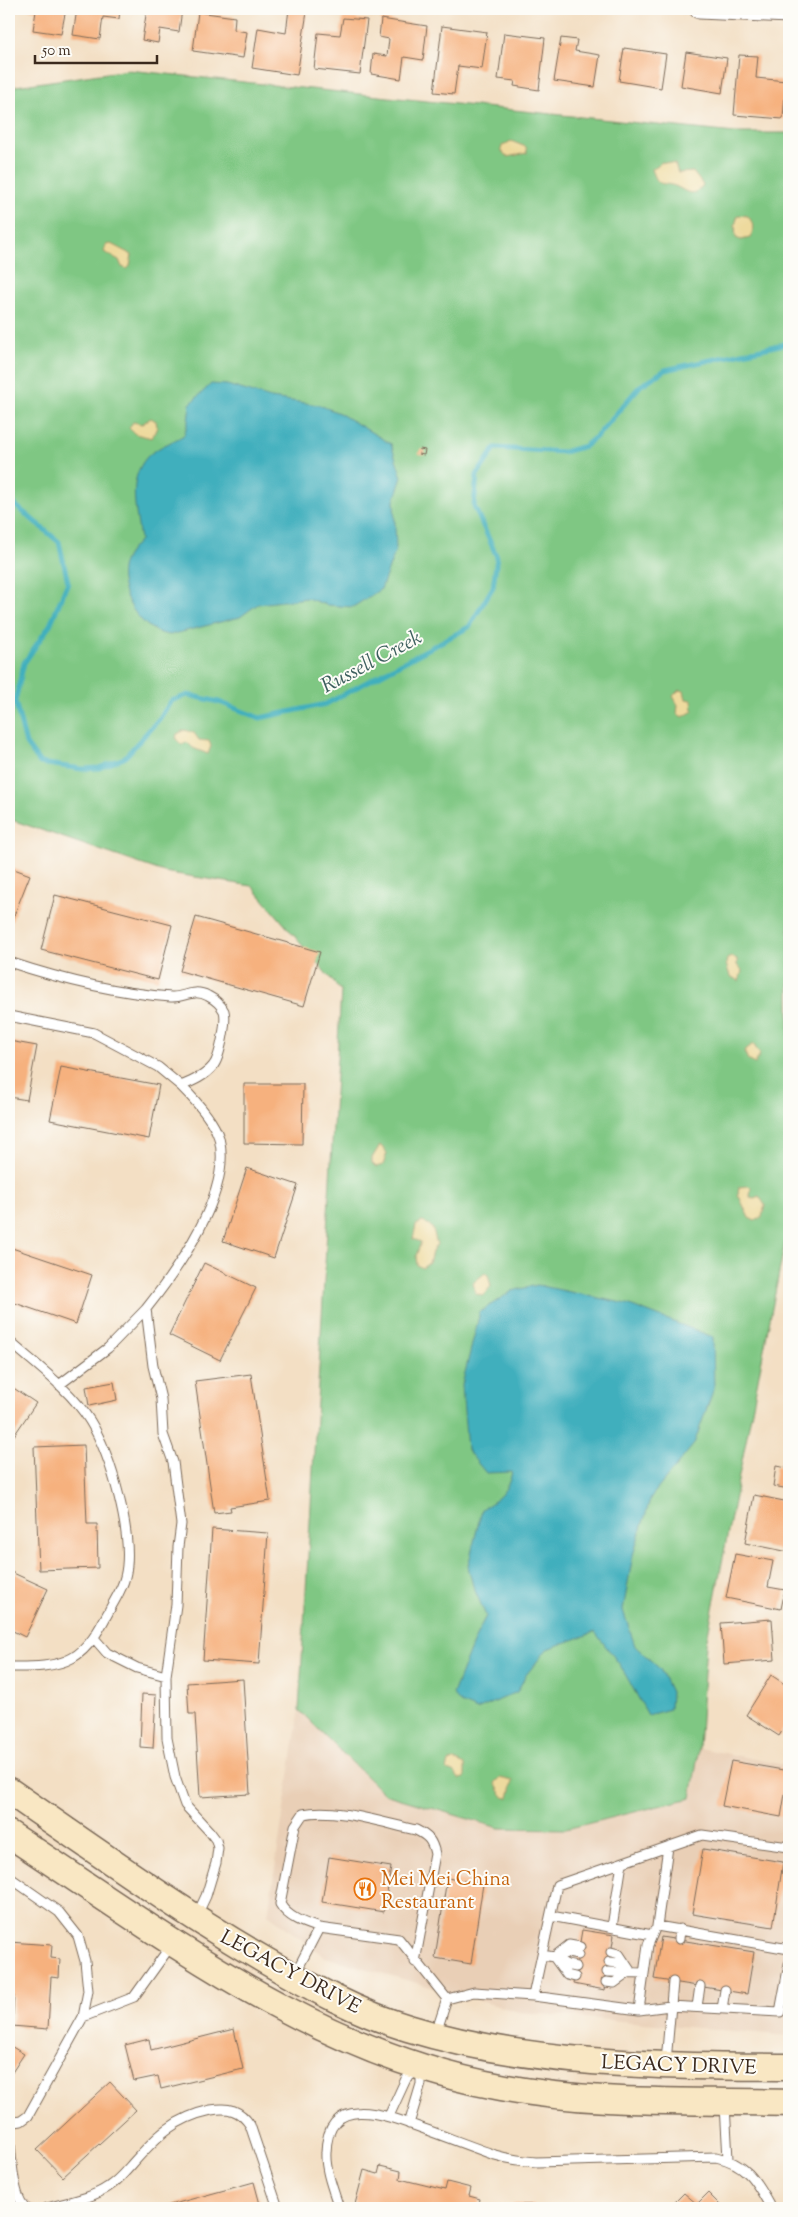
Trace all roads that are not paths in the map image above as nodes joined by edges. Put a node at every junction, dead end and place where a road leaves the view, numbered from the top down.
1 (699, 9) edge
2 (789, 13) edge
3 (9, 962) edge
4 (9, 1016) edge
5 (181, 1086) junction
6 (146, 1309) junction
7 (9, 1342) edge
8 (59, 1385) junction
9 (94, 1638) junction
10 (9, 1667) edge
11 (166, 1676) junction
12 (9, 1792) edge
13 (9, 1834) edge
14 (668, 1847) junction
15 (789, 1847) edge
16 (622, 1863) junction
17 (9, 1877) edge
18 (551, 1916) junction
19 (195, 1918) junction
20 (612, 1927) junction
21 (319, 1928) junction
22 (680, 1929) junction
23 (654, 1931) junction
24 (708, 1934) junction
25 (679, 1939) dead end
26 (174, 1942) junction
27 (707, 1944) dead end
28 (789, 1948) edge
29 (579, 1951) dead end
30 (542, 1954) junction
31 (554, 1957) junction
32 (610, 1957) dead end
33 (415, 1962) junction
34 (789, 1964) edge
35 (576, 1966) dead end
36 (631, 1972) junction
37 (644, 1973) junction
38 (294, 1977) junction
39 (575, 1977) dead end
40 (607, 1977) dead end
41 (673, 1982) dead end
42 (700, 1986) dead end
43 (725, 1990) dead end
44 (533, 1996) junction
45 (447, 1999) junction
46 (670, 2006) junction
47 (697, 2008) junction
48 (722, 2009) junction
49 (639, 2010) junction
50 (84, 2017) junction
51 (435, 2035) junction
52 (666, 2065) junction
53 (421, 2067) junction
54 (789, 2067) edge
55 (725, 2101) junction
56 (789, 2103) edge
57 (389, 2116) junction
58 (9, 2123) edge
59 (410, 2124) junction
60 (9, 2130) edge
61 (728, 2160) junction
62 (26, 2208) edge
63 (46, 2208) edge
64 (278, 2208) edge
65 (339, 2208) edge
66 (771, 2208) edge

1 - 2 street
3 - 5 lane
4 - 5 lane
5 - 6 lane
6 - 8 lane
6 - 11 lane
7 - 8 lane
8 - 9 lane
9 - 10 lane
9 - 11 lane
11 - 19 lane
12 - 19 main road, LEGACY DRIVE
13 - 26 main road, LEGACY DRIVE
14 - 15 lane
14 - 16 lane
14 - 23 lane
16 - 18 lane
16 - 20 lane
17 - 50 lane
18 - 20 lane
18 - 30 lane
19 - 26 main road
19 - 38 main road, LEGACY DRIVE
20 - 23 lane
21 - 33 lane
21 - 33 lane
21 - 38 lane
22 - 23 lane
22 - 24 lane
22 - 25 lane
23 - 37 lane
24 - 27 lane
24 - 28 lane
26 - 50 lane
26 - 53 main road, LEGACY DRIVE
29 - 31 lane
30 - 31 lane
30 - 44 lane
31 - 35 lane
31 - 39 lane
32 - 36 lane
33 - 45 lane
34 - 48 lane
36 - 37 lane
36 - 40 lane
37 - 49 lane
38 - 51 main road, LEGACY DRIVE
41 - 46 lane
42 - 47 lane
43 - 48 lane
44 - 45 lane
44 - 49 lane
45 - 51 lane
46 - 47 lane
46 - 49 lane
46 - 52 lane
47 - 48 lane
50 - 58 lane
51 - 52 main road, LEGACY DRIVE
51 - 53 main road
52 - 54 main road, LEGACY DRIVE
53 - 55 main road, LEGACY DRIVE
53 - 57 lane
53 - 59 lane
55 - 56 main road, LEGACY DRIVE
55 - 61 lane
57 - 59 lane
57 - 65 lane
59 - 61 lane
60 - 62 lane
61 - 66 lane
63 - 64 lane

